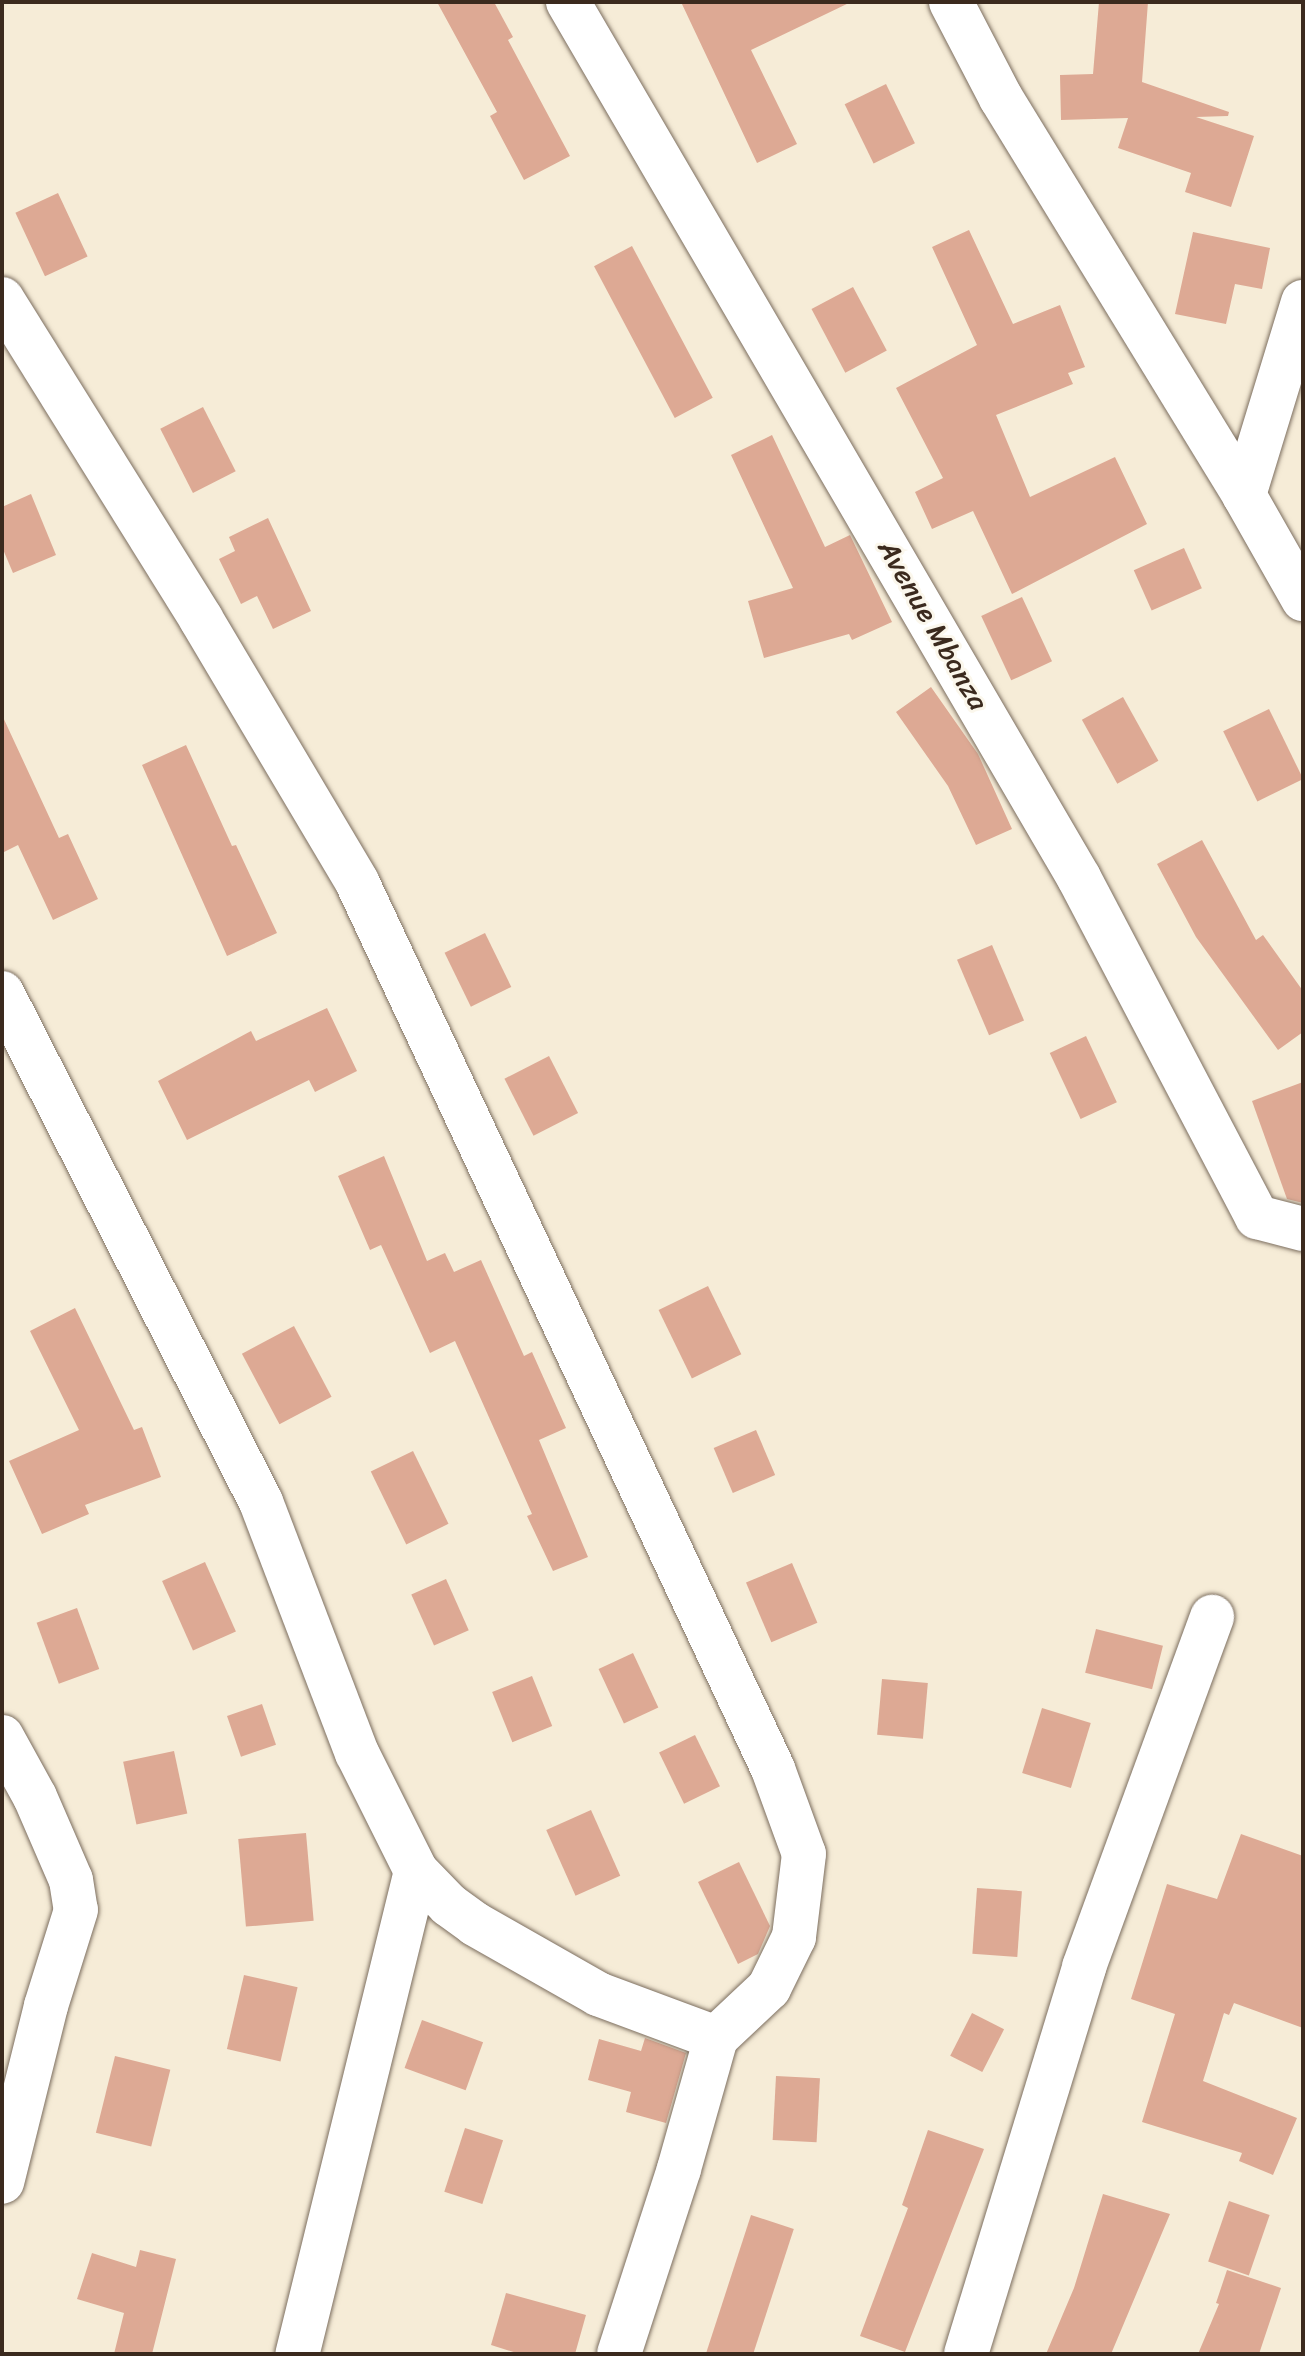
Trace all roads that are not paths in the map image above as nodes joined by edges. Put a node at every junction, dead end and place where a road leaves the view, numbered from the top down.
1 (568, 2) edge
2 (951, 2) edge
3 (2, 299) edge
4 (1303, 302) edge
5 (1244, 495) junction
6 (1303, 599) edge
7 (2, 993) edge
8 (1303, 1229) edge
9 (1212, 1617) dead end
10 (2, 1737) edge
11 (416, 1871) junction
12 (716, 2038) junction
13 (2, 2182) edge
14 (297, 2354) edge
15 (619, 2354) edge
16 (966, 2354) edge

1 - 8 street, Avenue Mbanza
2 - 5 street
3 - 12 street
4 - 5 street
5 - 6 street
7 - 11 street
9 - 16 street
10 - 13 street
11 - 12 street
11 - 14 street
12 - 15 street

